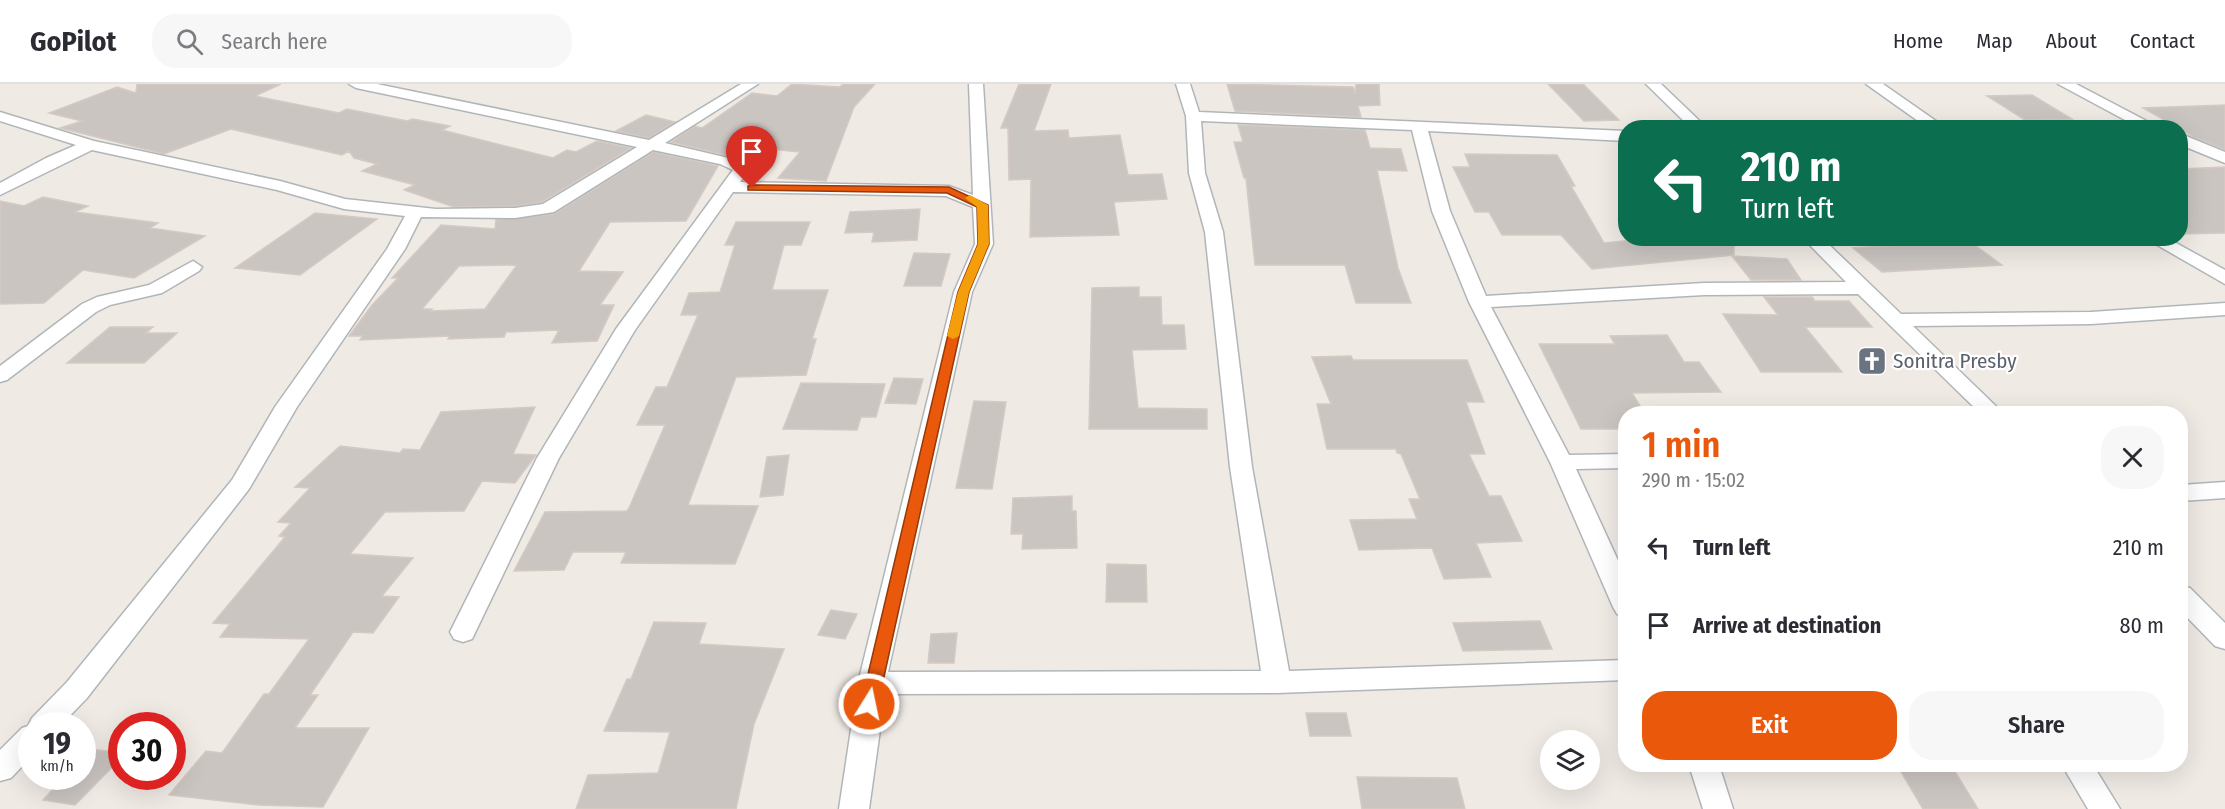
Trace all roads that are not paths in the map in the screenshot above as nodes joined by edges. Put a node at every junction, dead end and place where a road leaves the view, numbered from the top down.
1 (356, 84) edge
2 (751, 84) edge
3 (976, 84) edge
4 (1183, 84) edge
5 (1653, 84) edge
6 (1874, 84) edge
7 (2065, 84) edge
8 (0, 116) edge
9 (1193, 116) junction
10 (1691, 120) edge
11 (1926, 120) edge
12 (2137, 120) edge
13 (1419, 127) junction
14 (1618, 136) edge
15 (2188, 142) edge
16 (90, 145) junction
17 (648, 146) junction
18 (2222, 155) edge
19 (981, 175) junction
20 (5, 184) edge
21 (730, 187) junction
22 (949, 190) junction
23 (982, 205) junction
24 (415, 212) junction
25 (1819, 246) edge
26 (2167, 246) edge
27 (193, 267) dead end
28 (2225, 278) edge
29 (1860, 288) junction
30 (1479, 303) junction
31 (2225, 309) edge
32 (1894, 320) junction
33 (0, 376) edge
34 (1985, 406) edge
35 (1618, 460) edge
36 (1561, 462) junction
37 (2225, 490) edge
38 (2188, 493) edge
39 (1618, 589) edge
40 (2188, 602) edge
41 (463, 632) dead end
42 (2225, 639) edge
43 (1618, 670) edge
44 (1277, 682) junction
45 (872, 683) junction
46 (56, 712) edge
47 (18, 750) edge
48 (0, 769) edge
49 (1706, 772) edge
50 (2081, 772) edge
51 (854, 809) edge
52 (1718, 809) edge
53 (2105, 809) edge

1 - 17 street
2 - 17 street
3 - 19 street
4 - 9 street
5 - 10 street
6 - 11 street
7 - 12 street
8 - 16 street
9 - 13 street
9 - 44 street
13 - 14 street
13 - 30 street
15 - 18 street
16 - 20 street
16 - 24 street
17 - 21 street
17 - 24 street
19 - 22 street
19 - 23 street
21 - 22 street
21 - 41 street
22 - 23 street
23 - 45 street
24 - 46 street
25 - 29 street
26 - 28 street
27 - 33 street
29 - 30 street
29 - 32 street
30 - 36 street
31 - 32 street
32 - 34 street
35 - 36 street
36 - 39 street
37 - 38 street
40 - 42 street
43 - 44 street
44 - 45 street
45 - 51 street
47 - 48 street
49 - 52 street
50 - 53 street

